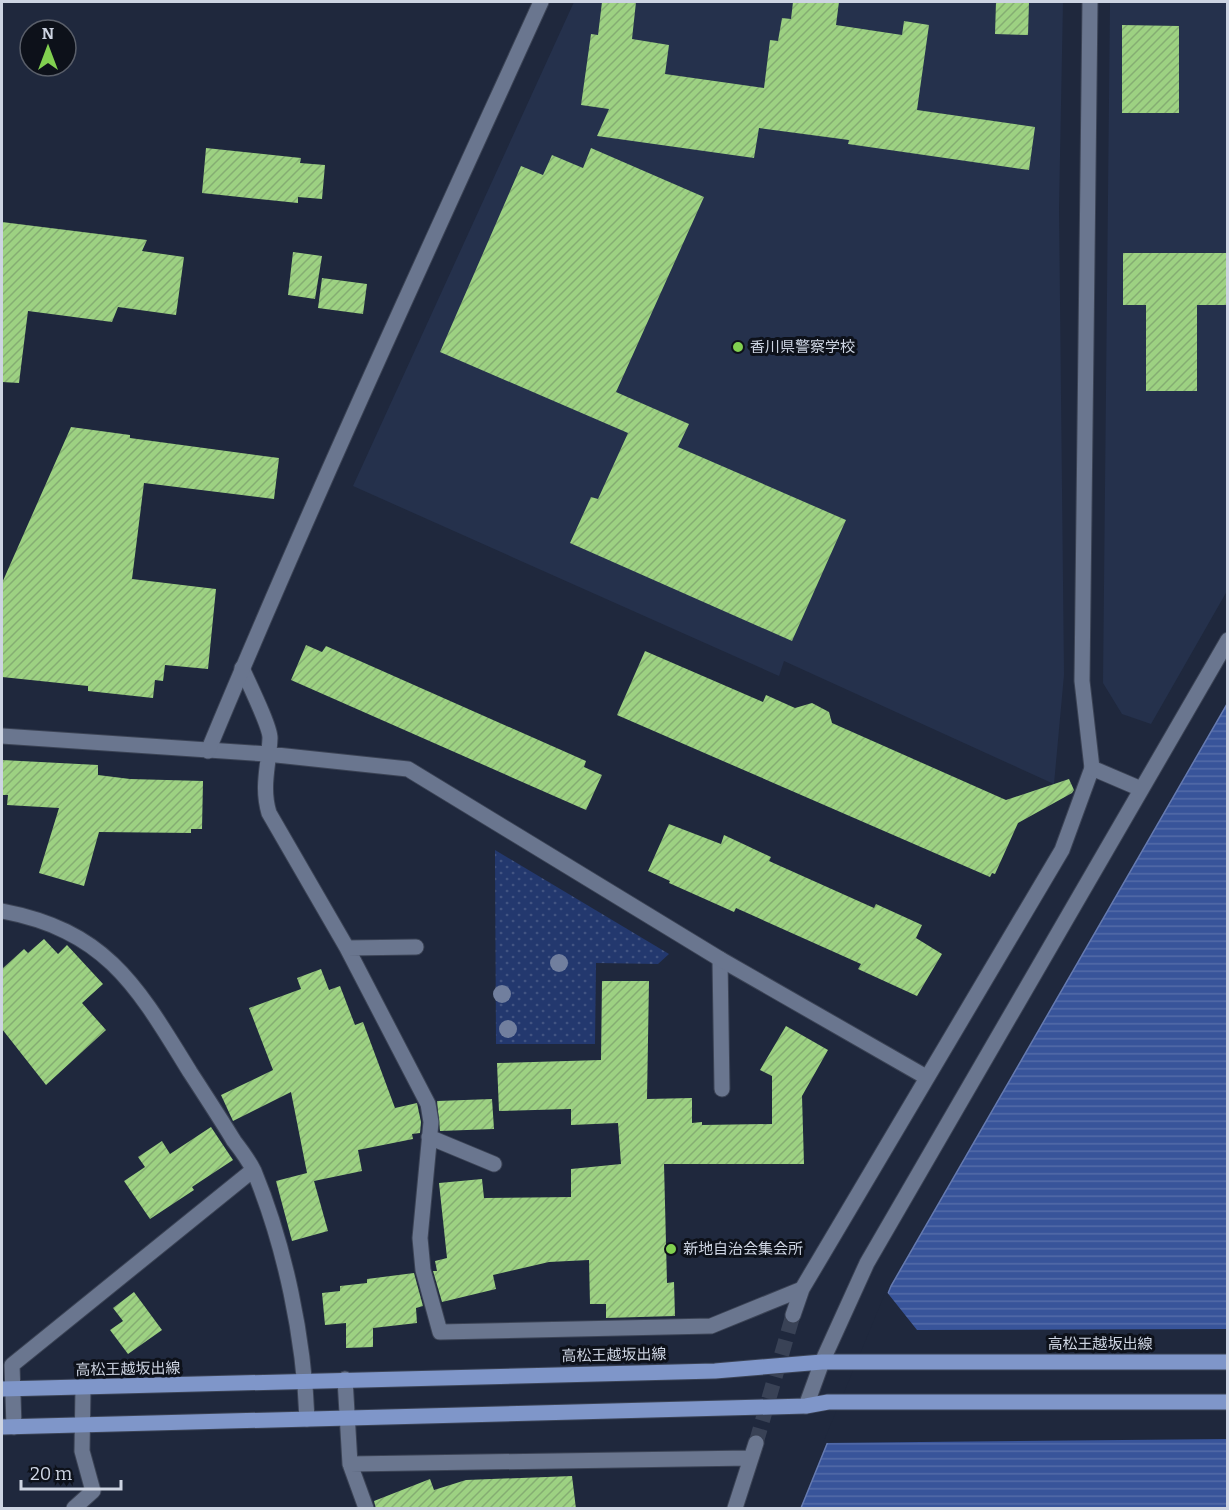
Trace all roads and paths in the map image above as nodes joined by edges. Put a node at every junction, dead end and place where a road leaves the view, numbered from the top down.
1 (541, 2) edge
2 (1090, 2) edge
3 (1227, 640) edge
4 (242, 668) junction
5 (2, 736) edge
6 (208, 751) junction
7 (267, 754) junction
8 (1092, 768) junction
9 (1141, 789) junction
10 (2, 911) edge
11 (416, 947) dead end
12 (347, 948) junction
13 (720, 959) junction
14 (926, 1077) junction
15 (722, 1089) dead end
16 (429, 1137) junction
17 (494, 1164) dead end
18 (253, 1170) junction
19 (802, 1289) junction
20 (793, 1315) tunnel mouth
21 (822, 1362) junction
22 (1227, 1362) edge
23 (345, 1379) junction
24 (305, 1380) junction
25 (83, 1388) junction
26 (8, 1389) edge
27 (1227, 1402) edge
28 (806, 1406) junction
29 (347, 1418) junction
30 (307, 1419) junction
31 (84, 1425) junction
32 (8, 1427) edge
33 (756, 1443) tunnel mouth
34 (750, 1458) junction
35 (350, 1464) junction
36 (74, 1509) edge
37 (366, 1509) edge
38 (735, 1509) edge

1 - 4 street
2 - 8 street
3 - 9 street
4 - 6 street
4 - 7 street
5 - 6 street
6 - 7 street
7 - 12 street
7 - 13 street
8 - 9 street
8 - 14 street
9 - 21 street
10 - 18 street
11 - 12 street
12 - 16 street
13 - 14 street
13 - 15 street
14 - 19 street
16 - 17 street
16 - 19 street
18 - 24 street
18 - 26 street
19 - 20 street
21 - 22 main road, 高松王越坂出線
21 - 23 main road, 高松王越坂出線
21 - 28 street
23 - 24 main road, 高松王越坂出線
23 - 29 street
24 - 25 main road, 高松王越坂出線
24 - 30 street
25 - 26 main road, 高松王越坂出線
25 - 31 street
26 - 32 street
27 - 28 main road
28 - 29 main road
29 - 30 main road
29 - 35 street
30 - 31 main road
31 - 32 main road
31 - 36 street
33 - 34 street
34 - 35 street
34 - 38 street
35 - 37 street

